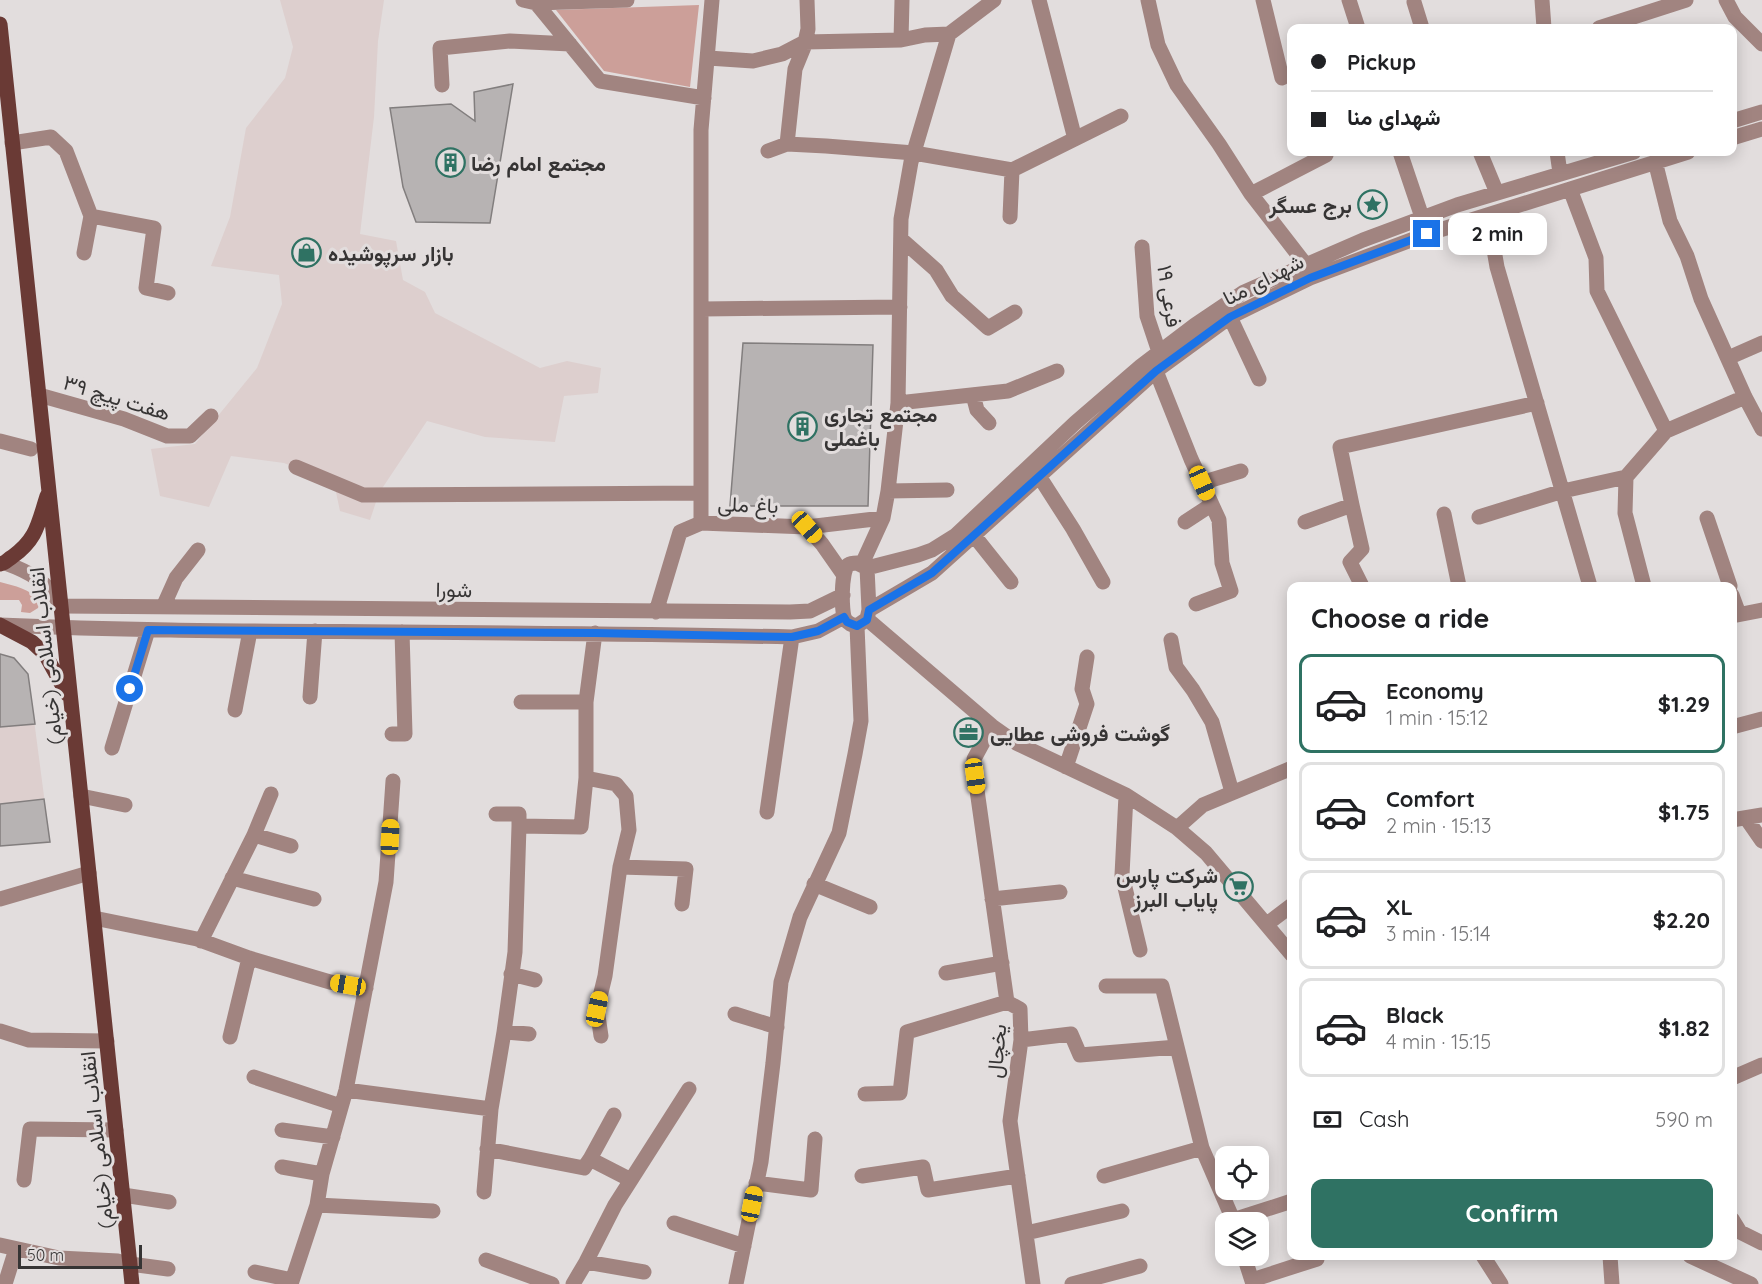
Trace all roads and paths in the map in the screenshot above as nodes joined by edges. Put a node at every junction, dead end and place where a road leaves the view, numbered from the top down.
1 (621, 0) edge
2 (627, 0) edge
3 (712, 0) edge
4 (807, 0) edge
5 (902, 0) edge
6 (1039, 0) edge
7 (1148, 0) edge
8 (1263, 0) edge
9 (1348, 0) edge
10 (1542, 0) edge
11 (1686, 0) edge
12 (1726, 0) edge
13 (529, 2) edge
14 (989, 2) edge
15 (1414, 2) dead end
16 (0, 24) edge
17 (1357, 24) edge
18 (1421, 24) edge
19 (1544, 24) edge
20 (1611, 24) edge
21 (948, 34) junction
22 (901, 40) junction
23 (805, 42) junction
24 (570, 44) junction
25 (1762, 44) edge
26 (708, 58) junction
27 (1282, 78) dead end
28 (442, 85) dead end
29 (704, 98) junction
30 (1762, 112) edge
31 (5, 116) edge
32 (1121, 116) dead end
33 (1737, 120) edge
34 (1762, 129) edge
35 (1737, 136) edge
36 (1075, 139) junction
37 (12, 143) junction
38 (787, 144) junction
39 (768, 151) dead end
40 (914, 153) junction
41 (1324, 156) edge
42 (1401, 156) edge
43 (1482, 156) edge
44 (1558, 156) edge
45 (1620, 156) edge
46 (1673, 156) edge
47 (1655, 161) junction
48 (1012, 170) junction
49 (1560, 173) junction
50 (1570, 189) junction
51 (1497, 193) junction
52 (1251, 194) junction
53 (1488, 215) junction
54 (91, 216) junction
55 (1010, 217) dead end
56 (1423, 218) junction
57 (1427, 234) junction
58 (901, 239) junction
59 (1142, 247) dead end
60 (84, 253) dead end
61 (1306, 265) junction
62 (168, 293) dead end
63 (900, 307) junction
64 (702, 309) junction
65 (1015, 312) dead end
66 (1230, 317) junction
67 (1762, 343) edge
68 (1159, 352) junction
69 (1728, 358) junction
70 (1057, 371) dead end
71 (1156, 371) junction
72 (1259, 379) dead end
73 (39, 395) junction
74 (973, 395) junction
75 (1745, 398) junction
76 (898, 403) junction
77 (1538, 404) junction
78 (211, 416) dead end
79 (988, 423) dead end
80 (1762, 429) edge
81 (1666, 431) junction
82 (0, 441) edge
83 (31, 449) dead end
84 (296, 467) dead end
85 (1240, 471) dead end
86 (1038, 476) junction
87 (1626, 477) junction
88 (1202, 483) junction
89 (49, 490) junction
90 (947, 490) dead end
91 (888, 491) junction
92 (1563, 491) junction
93 (701, 493) junction
94 (1211, 505) junction
95 (1352, 505) junction
96 (1444, 514) dead end
97 (883, 518) junction
98 (1479, 518) dead end
99 (1707, 518) dead end
100 (1185, 522) dead end
101 (1305, 522) dead end
102 (701, 523) junction
103 (807, 527) junction
104 (970, 531) junction
105 (198, 550) dead end
106 (2, 564) edge
107 (865, 566) junction
108 (843, 574) junction
109 (1011, 582) dead end
110 (1103, 582) dead end
111 (1360, 582) edge
112 (1458, 582) edge
113 (1589, 582) edge
114 (1643, 582) edge
115 (1729, 582) edge
116 (843, 595) junction
117 (1196, 604) dead end
118 (61, 606) junction
119 (163, 607) junction
120 (1762, 610) edge
121 (656, 612) junction
122 (1737, 615) edge
123 (844, 617) junction
124 (864, 618) junction
125 (0, 625) edge
126 (63, 629) junction
127 (148, 630) junction
128 (250, 631) junction
129 (315, 631) junction
130 (402, 632) junction
131 (595, 633) junction
132 (792, 637) junction
133 (1171, 640) dead end
134 (1087, 657) dead end
135 (310, 697) dead end
136 (71, 699) junction
137 (521, 702) dead end
138 (586, 702) junction
139 (235, 710) dead end
140 (1762, 719) edge
141 (992, 726) junction
142 (1737, 726) edge
143 (392, 734) dead end
144 (112, 747) dead end
145 (1066, 767) junction
146 (1287, 770) edge
147 (586, 778) junction
148 (393, 781) dead end
149 (1232, 792) junction
150 (271, 794) dead end
151 (1126, 795) junction
152 (81, 796) junction
153 (125, 805) dead end
154 (767, 812) dead end
155 (496, 813) dead end
156 (1762, 815) edge
157 (1739, 819) edge
158 (519, 826) junction
159 (1177, 828) junction
160 (254, 835) junction
161 (1762, 841) edge
162 (291, 846) dead end
163 (620, 867) junction
164 (89, 873) junction
165 (232, 878) junction
166 (814, 884) junction
167 (1060, 892) dead end
168 (0, 899) edge
169 (314, 899) dead end
170 (992, 899) junction
171 (682, 904) dead end
172 (870, 907) dead end
173 (1287, 909) edge
174 (94, 918) junction
175 (1267, 924) junction
176 (201, 941) junction
177 (1287, 949) edge
178 (1140, 950) dead end
179 (249, 958) junction
180 (1002, 963) junction
181 (946, 973) dead end
182 (511, 974) junction
183 (535, 980) dead end
184 (1106, 986) dead end
185 (366, 988) junction
186 (1007, 1002) junction
187 (735, 1014) dead end
188 (777, 1027) junction
189 (0, 1031) edge
190 (504, 1032) junction
191 (529, 1034) dead end
192 (601, 1036) dead end
193 (230, 1037) dead end
194 (1021, 1040) junction
195 (106, 1041) junction
196 (1177, 1047) junction
197 (1762, 1065) edge
198 (1737, 1076) edge
199 (254, 1077) dead end
200 (689, 1089) dead end
201 (346, 1090) junction
202 (865, 1094) dead end
203 (341, 1106) junction
204 (491, 1109) junction
205 (614, 1115) dead end
206 (116, 1130) junction
207 (282, 1130) dead end
208 (333, 1137) junction
209 (814, 1139) dead end
210 (1202, 1148) junction
211 (487, 1149) junction
212 (590, 1159) junction
213 (282, 1167) dead end
214 (322, 1174) junction
215 (862, 1176) dead end
216 (1018, 1176) junction
217 (1104, 1176) dead end
218 (24, 1180) dead end
219 (631, 1180) junction
220 (756, 1183) junction
221 (484, 1192) dead end
222 (123, 1195) junction
223 (169, 1202) dead end
224 (1287, 1203) edge
225 (317, 1205) junction
226 (433, 1211) dead end
227 (1122, 1211) dead end
228 (1229, 1212) edge
229 (1260, 1212) edge
230 (674, 1223) dead end
231 (1737, 1228) edge
232 (1026, 1233) junction
233 (1760, 1239) edge
234 (0, 1245) edge
235 (744, 1246) junction
236 (16, 1249) junction
237 (486, 1260) dead end
238 (1314, 1260) edge
239 (1486, 1260) edge
240 (1610, 1260) edge
241 (1699, 1260) edge
242 (586, 1262) junction
243 (124, 1263) junction
244 (1140, 1266) dead end
245 (1247, 1266) edge
246 (168, 1269) dead end
247 (255, 1272) dead end
248 (644, 1272) dead end
249 (291, 1282) edge
250 (1253, 1282) edge
251 (5, 1284) edge
252 (132, 1284) edge
253 (552, 1284) edge
254 (573, 1284) edge
255 (736, 1284) edge
256 (1033, 1284) edge
257 (1072, 1284) edge
258 (1501, 1284) edge
259 (1612, 1284) edge
260 (1751, 1284) edge

1 - 2 street
1 - 13 street
3 - 26 street, باغ ملی
4 - 23 street
5 - 22 street
6 - 36 street
7 - 52 street
8 - 27 street
9 - 17 street
10 - 19 street
11 - 20 street
12 - 25 street
13 - 24 street
14 - 21 street
15 - 18 street
16 - 31 main road, انقلاب اسلامی (خیام)
21 - 22 street
21 - 40 street
22 - 23 street
23 - 26 street
23 - 38 street
24 - 28 street
24 - 29 street
26 - 29 street, باغ ملی
29 - 64 street, باغ ملی
30 - 33 street
31 - 37 main road, انقلاب اسلامی (خیام)
32 - 36 street
34 - 35 street
36 - 48 street
37 - 54 street
37 - 73 main road, انقلاب اسلامی (خیام)
38 - 39 street
38 - 40 street
40 - 48 street
40 - 58 street
41 - 52 street
42 - 56 street
43 - 51 street
44 - 49 street
45 - 49 street, شهدای منا
46 - 47 street, شهدای منا
47 - 50 street, شهدای منا
47 - 69 street
48 - 55 street
49 - 51 street, شهدای منا
50 - 53 street, شهدای منا
50 - 81 street
51 - 56 street, شهدای منا
52 - 61 street
53 - 57 street, شهدای منا
53 - 77 street
54 - 60 street
54 - 62 street
56 - 57 street
56 - 61 street, شهدای منا
57 - 66 street, شهدای منا
58 - 63 street
58 - 65 street
59 - 68 street, فرعی ۱۹
61 - 68 street, شهدای منا
63 - 64 street
63 - 76 street
64 - 93 street, باغ ملی
66 - 71 street, شهدای منا
66 - 72 street
67 - 69 street
68 - 104 street, شهدای منا
69 - 75 street
70 - 74 street
71 - 86 street, شهدای منا
71 - 88 street
73 - 78 street, هفت پیچ ۳۹
73 - 89 main road, انقلاب اسلامی (خیام)
74 - 76 street
74 - 79 street
75 - 80 street
75 - 81 street
76 - 91 street
77 - 92 street
77 - 95 street
81 - 87 street
82 - 83 street
84 - 93 street
85 - 88 street
86 - 104 street, شهدای منا
86 - 110 street
87 - 92 street
87 - 114 street
88 - 94 street
89 - 106 main road
89 - 118 main road, انقلاب اسلامی (خیام)
90 - 91 street
91 - 97 street
92 - 98 street
92 - 113 street
93 - 102 street, باغ ملی
94 - 100 street
94 - 117 street
95 - 101 street
95 - 111 street
96 - 112 street
97 - 103 street, باغ ملی
97 - 107 street
99 - 115 street
102 - 103 street, باغ ملی
102 - 121 street
103 - 108 street
104 - 107 street, شهدای منا
104 - 109 street
104 - 124 street, شهدای منا
105 - 119 street
106 - 118 street
107 - 108 street, شهدای منا
107 - 124 street
108 - 116 street
116 - 121 street, شورا
116 - 123 street
118 - 119 street, شورا
118 - 126 main road, انقلاب اسلامی (خیام)
119 - 121 street, شورا
120 - 122 street
123 - 124 street
123 - 132 street, شورا
124 - 141 street
124 - 166 street
125 - 126 street, شورا
125 - 136 main road
126 - 127 street, شورا
126 - 136 main road, انقلاب اسلامی (خیام)
127 - 128 street, شورا
127 - 144 street
128 - 129 street, شورا
128 - 139 street
129 - 130 street, شورا
129 - 135 street
130 - 131 street, شورا
130 - 143 street
131 - 132 street, شورا
131 - 138 street
132 - 154 street
133 - 149 street
134 - 145 street
136 - 152 main road, انقلاب اسلامی (خیام)
137 - 138 street
138 - 147 street
140 - 142 street
141 - 145 street
141 - 170 street, یخچال
145 - 151 street
146 - 149 street
147 - 158 street
147 - 163 street
148 - 185 street
149 - 159 street
150 - 160 street
151 - 159 street
151 - 178 street
152 - 153 street
152 - 164 main road, انقلاب اسلامی (خیام)
155 - 158 street
156 - 157 street
157 - 161 street
158 - 182 street
159 - 175 street
160 - 162 street
160 - 165 street
163 - 171 street
163 - 192 street
164 - 168 street
164 - 174 main road, انقلاب اسلامی (خیام)
165 - 169 street
165 - 176 street
166 - 172 street
166 - 188 street
167 - 170 street
170 - 180 street, یخچال
173 - 175 street
174 - 176 street
174 - 195 main road, انقلاب اسلامی (خیام)
175 - 177 street
176 - 179 street
179 - 185 street
179 - 193 street
180 - 181 street
180 - 186 street, یخچال
182 - 183 street
182 - 190 street
184 - 196 street
185 - 201 street
186 - 194 street, یخچال
186 - 202 street
187 - 188 street
188 - 220 street
189 - 195 street
190 - 191 street
190 - 204 street
194 - 196 street
194 - 216 street, یخچال
195 - 206 main road, انقلاب اسلامی (خیام)
196 - 210 street
197 - 198 street
199 - 203 street
200 - 219 street
201 - 203 street
201 - 204 street
203 - 208 street
204 - 211 street
205 - 212 street
206 - 218 street
206 - 222 main road, انقلاب اسلامی (خیام)
207 - 208 street
208 - 214 street
209 - 220 street
210 - 217 street
210 - 228 street
211 - 212 street
211 - 221 street
212 - 219 street
213 - 214 street
214 - 225 street
215 - 216 street
216 - 232 street, یخچال
219 - 242 street
220 - 235 street
222 - 223 street
222 - 243 main road, انقلاب اسلامی (خیام)
224 - 229 street
225 - 226 street
225 - 249 street
227 - 232 street
230 - 235 street
231 - 233 street
232 - 256 street, یخچال
234 - 236 street
235 - 255 street
236 - 243 street
236 - 251 street
237 - 253 street
238 - 250 street
239 - 258 street
240 - 259 street
241 - 260 street
242 - 248 street
242 - 254 street
243 - 246 street
243 - 252 main road, انقلاب اسلامی (خیام)
244 - 257 street
245 - 250 street
247 - 249 street

